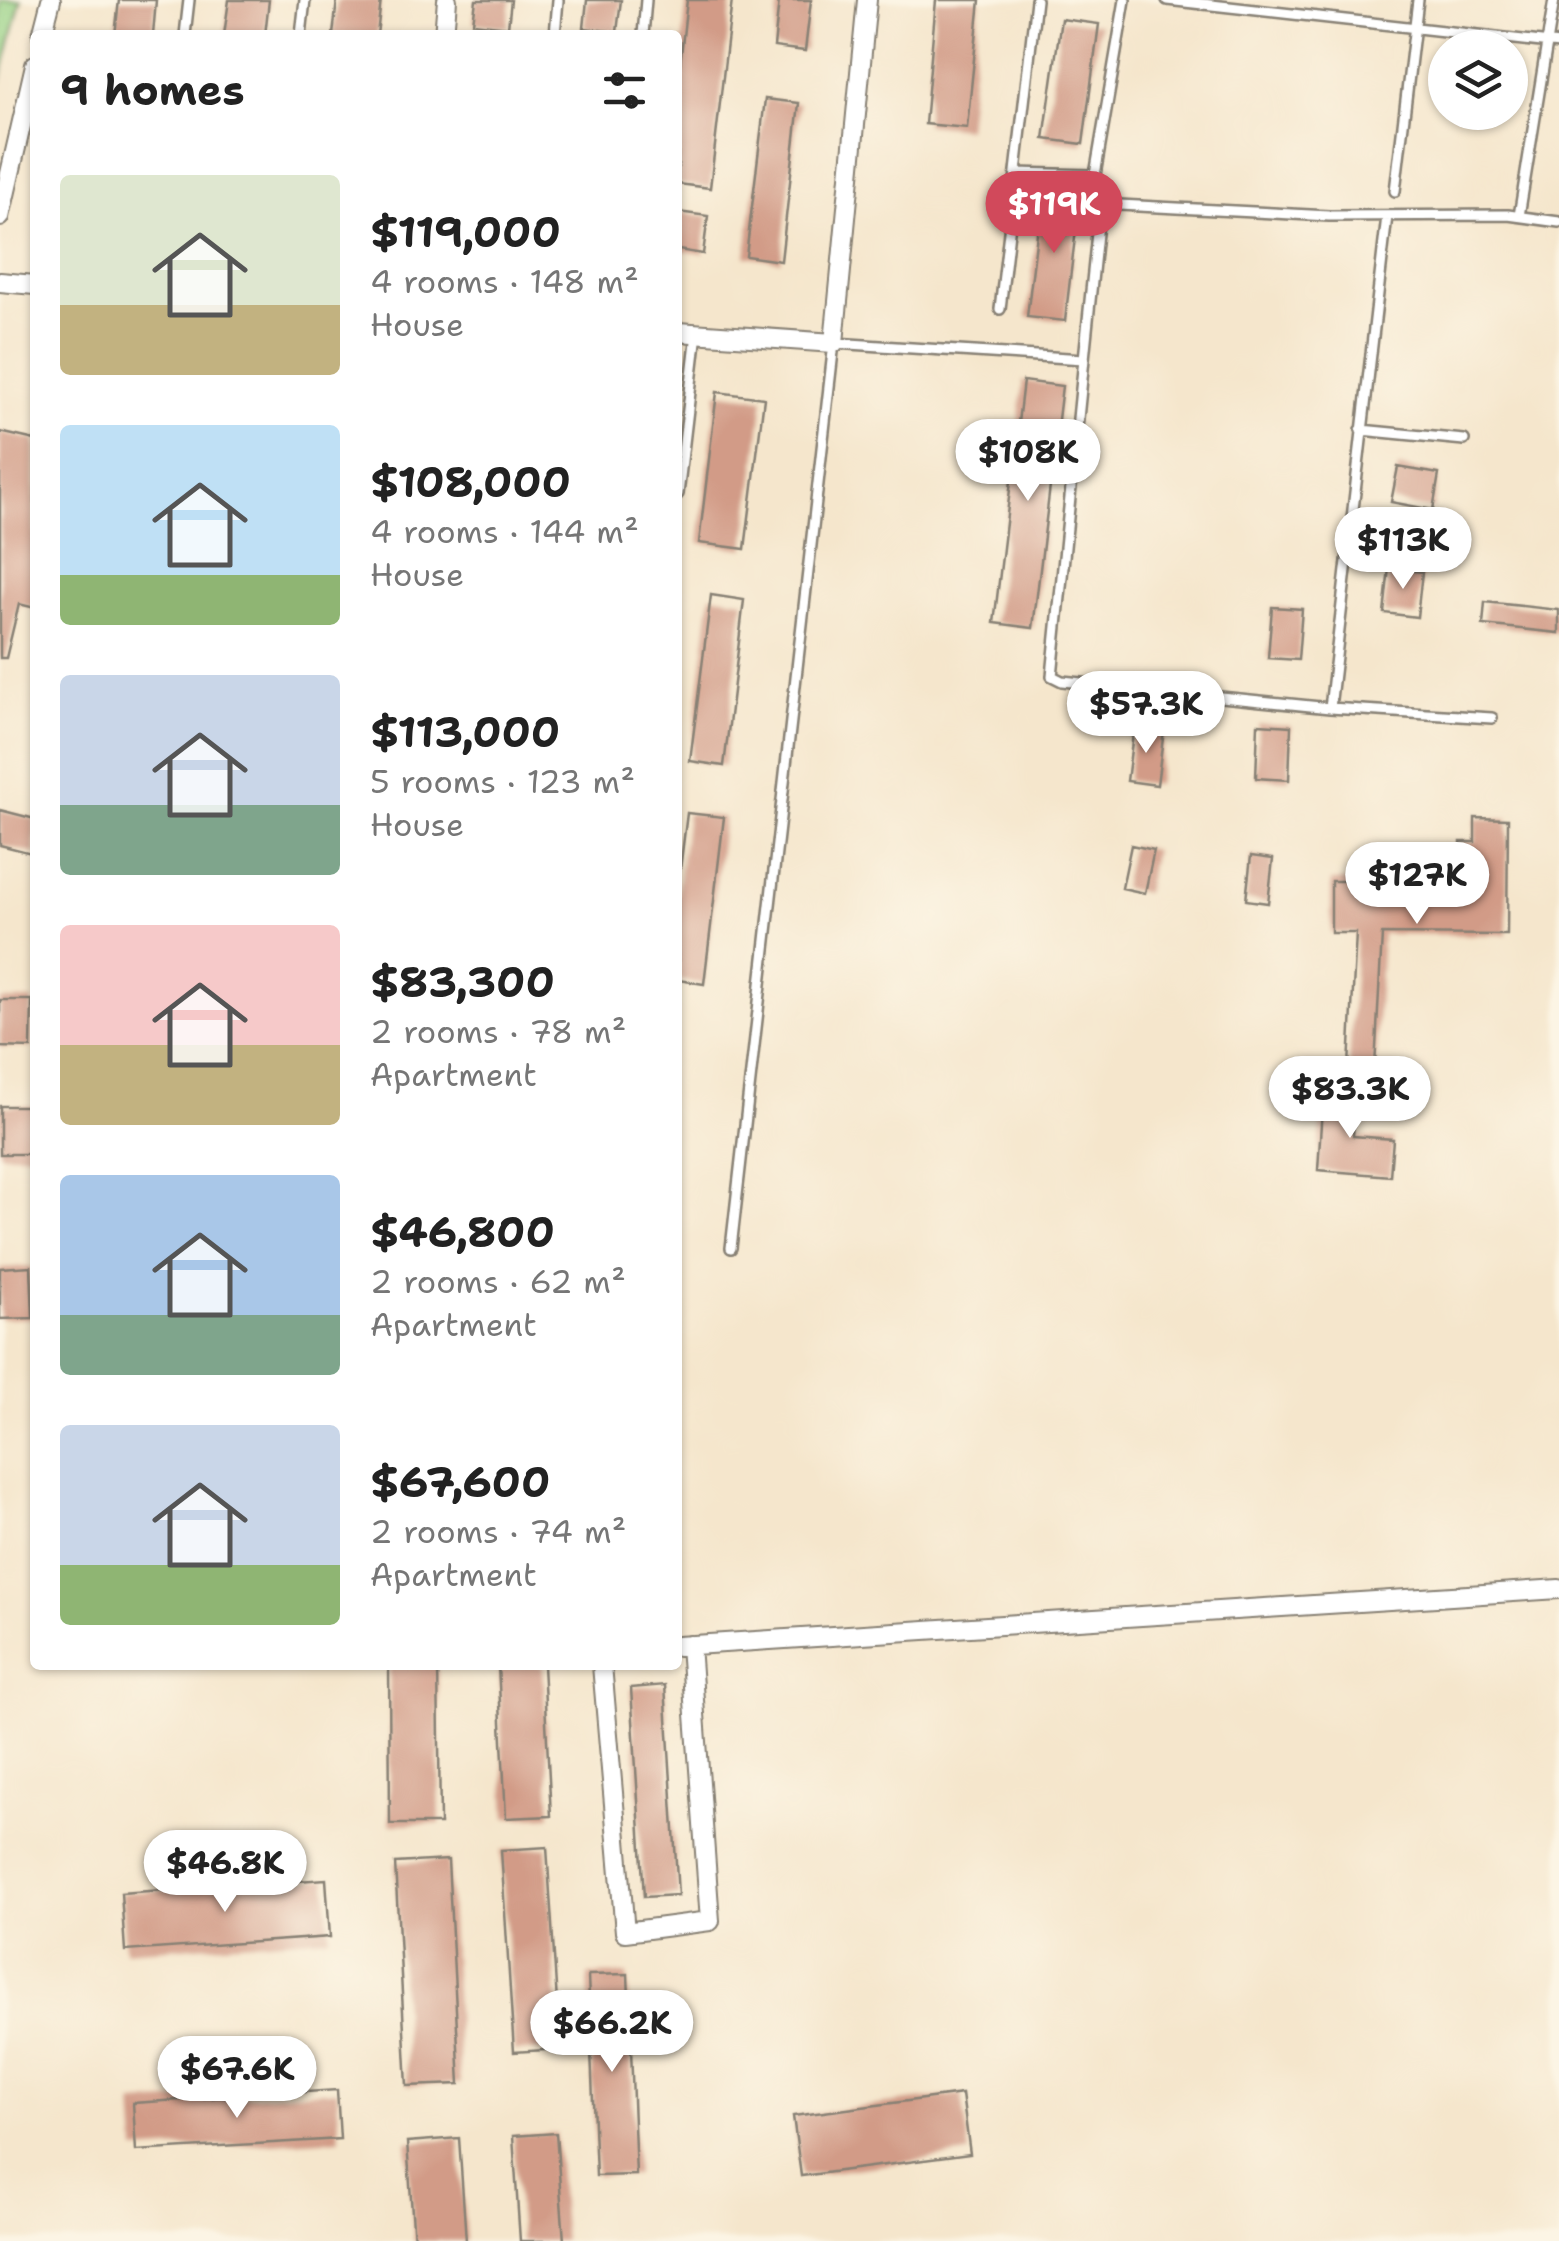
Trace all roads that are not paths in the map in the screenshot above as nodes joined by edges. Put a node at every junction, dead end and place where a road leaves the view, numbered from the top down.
1 (50, 0) edge
2 (189, 0) edge
3 (305, 0) edge
4 (447, 0) edge
5 (558, 0) edge
6 (646, 0) edge
7 (868, 0) edge
8 (1036, 0) edge
9 (1125, 0) edge
10 (1167, 0) edge
11 (1418, 0) edge
12 (1554, 0) edge
13 (1415, 28) junction
14 (43, 30) edge
15 (186, 30) edge
16 (302, 30) edge
17 (444, 30) edge
18 (555, 30) edge
19 (643, 30) edge
20 (1554, 44) edge
21 (28, 126) edge
22 (1016, 173) junction
23 (1395, 190) dead end
24 (1387, 216) junction
25 (1518, 216) junction
26 (0, 217) edge
27 (1559, 222) edge
28 (0, 282) edge
29 (30, 285) edge
30 (1000, 309) dead end
31 (682, 332) edge
32 (697, 333) junction
33 (834, 343) junction
34 (1084, 359) junction
35 (1360, 430) junction
36 (1464, 440) dead end
37 (682, 460) edge
38 (1347, 543) junction
39 (1458, 549) dead end
40 (1330, 708) junction
41 (1492, 718) dead end
42 (731, 1248) dead end
43 (1559, 1589) edge
44 (684, 1645) edge
45 (602, 1670) edge

1 - 14 street
2 - 15 lane
3 - 16 lane
4 - 17 street
5 - 18 lane
6 - 19 lane
7 - 33 street
8 - 22 lane
9 - 22 lane
10 - 13 lane
11 - 13 lane
12 - 20 lane
13 - 20 lane
13 - 23 lane
20 - 25 lane
21 - 26 street
22 - 30 lane
24 - 25 lane
24 - 34 lane
24 - 35 lane
25 - 27 lane
28 - 29 street
31 - 32 street
32 - 33 street
32 - 37 lane
33 - 34 lane
33 - 42 lane
34 - 40 lane
35 - 36 lane
35 - 38 lane
38 - 39 lane
38 - 40 lane
40 - 41 lane
43 - 44 street
44 - 45 street

